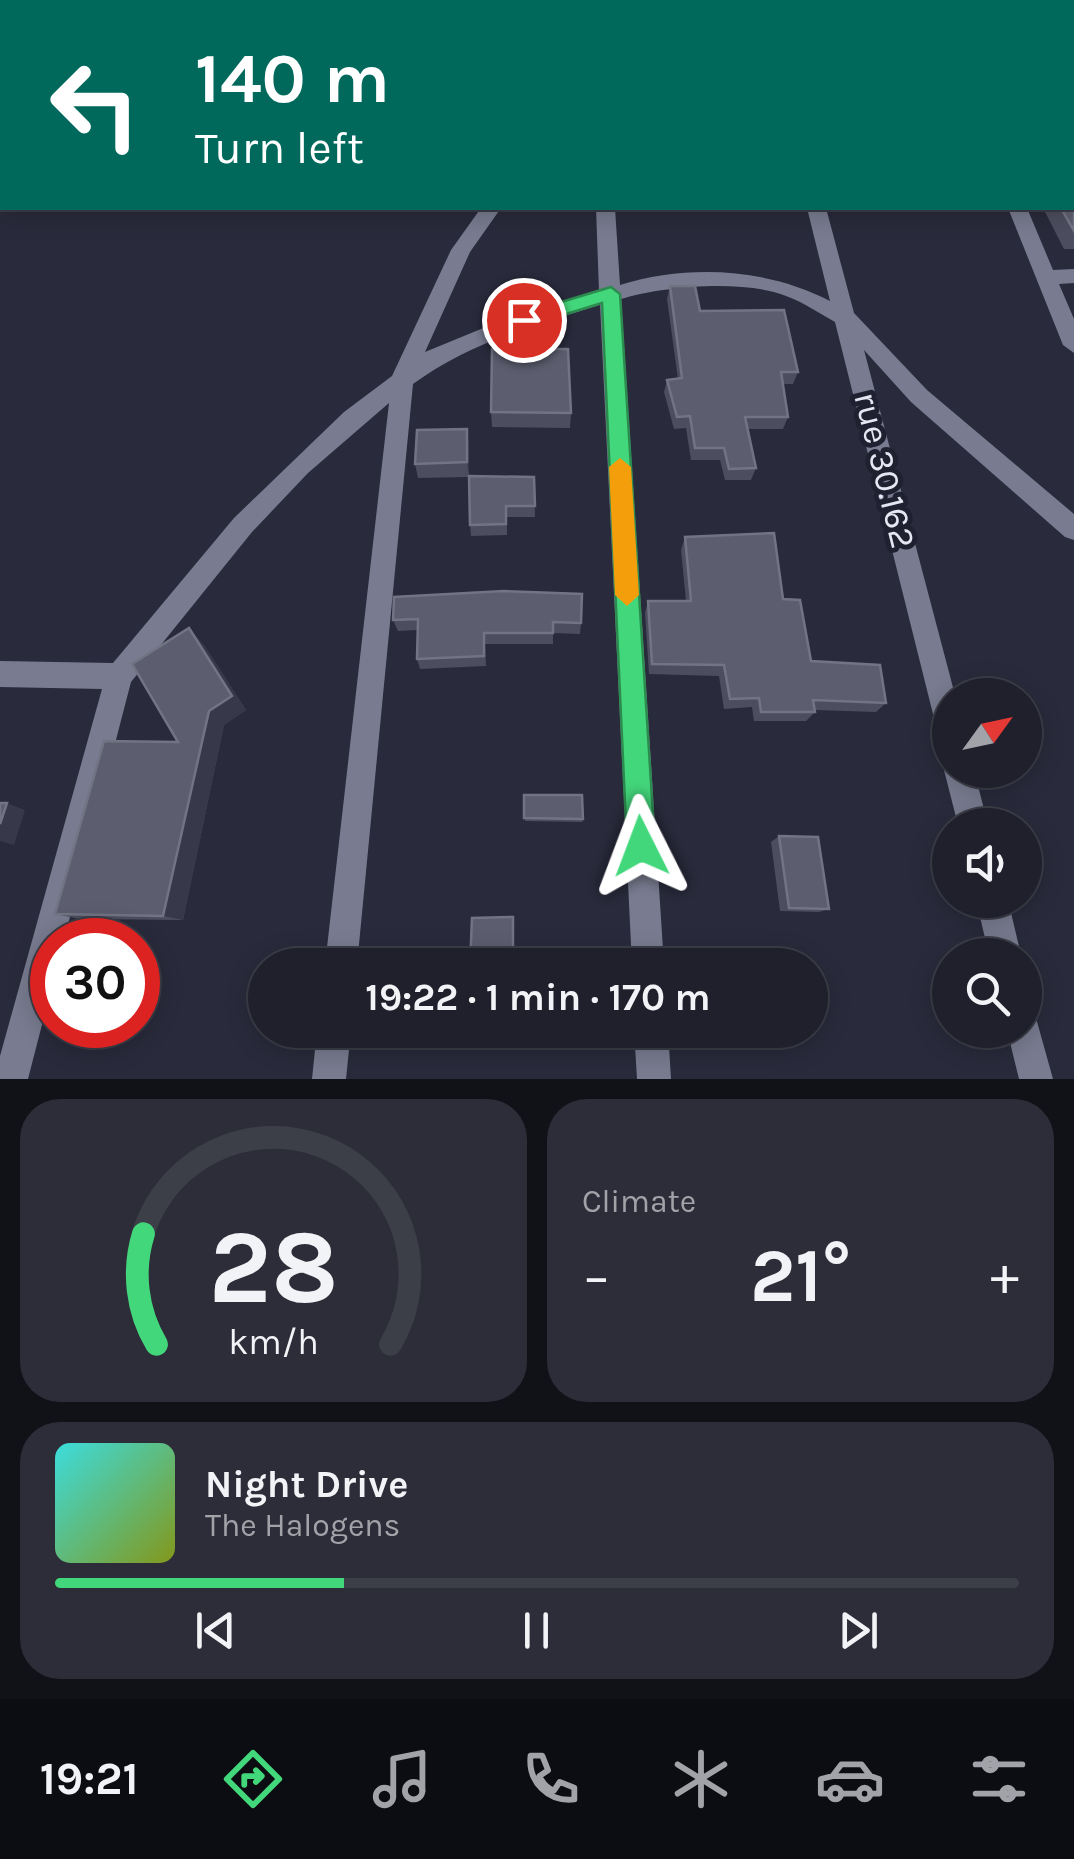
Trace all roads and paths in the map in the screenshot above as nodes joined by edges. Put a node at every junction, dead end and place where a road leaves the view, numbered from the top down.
1 (490, 210) edge
2 (606, 210) edge
3 (818, 210) edge
4 (1019, 210) edge
5 (1074, 276) edge
6 (1049, 277) junction
7 (611, 294) junction
8 (848, 319) junction
9 (1074, 345) edge
10 (403, 377) junction
11 (1074, 529) edge
12 (0, 674) edge
13 (119, 676) junction
14 (937, 678) edge
15 (343, 948) edge
16 (647, 948) edge
17 (332, 1048) edge
18 (652, 1048) edge
19 (1028, 1048) edge
20 (11, 1079) edge
21 (329, 1079) edge
22 (654, 1079) edge
23 (1036, 1079) edge

1 - 10 street
2 - 7 street
3 - 8 street, rue 30.162
4 - 6 street
5 - 6 street
6 - 9 street
7 - 8 street
7 - 10 street
7 - 16 street
8 - 11 street
8 - 14 street, rue 30.162
10 - 13 street
10 - 15 street
12 - 13 street
13 - 20 street
17 - 21 street
18 - 22 street
19 - 23 street

